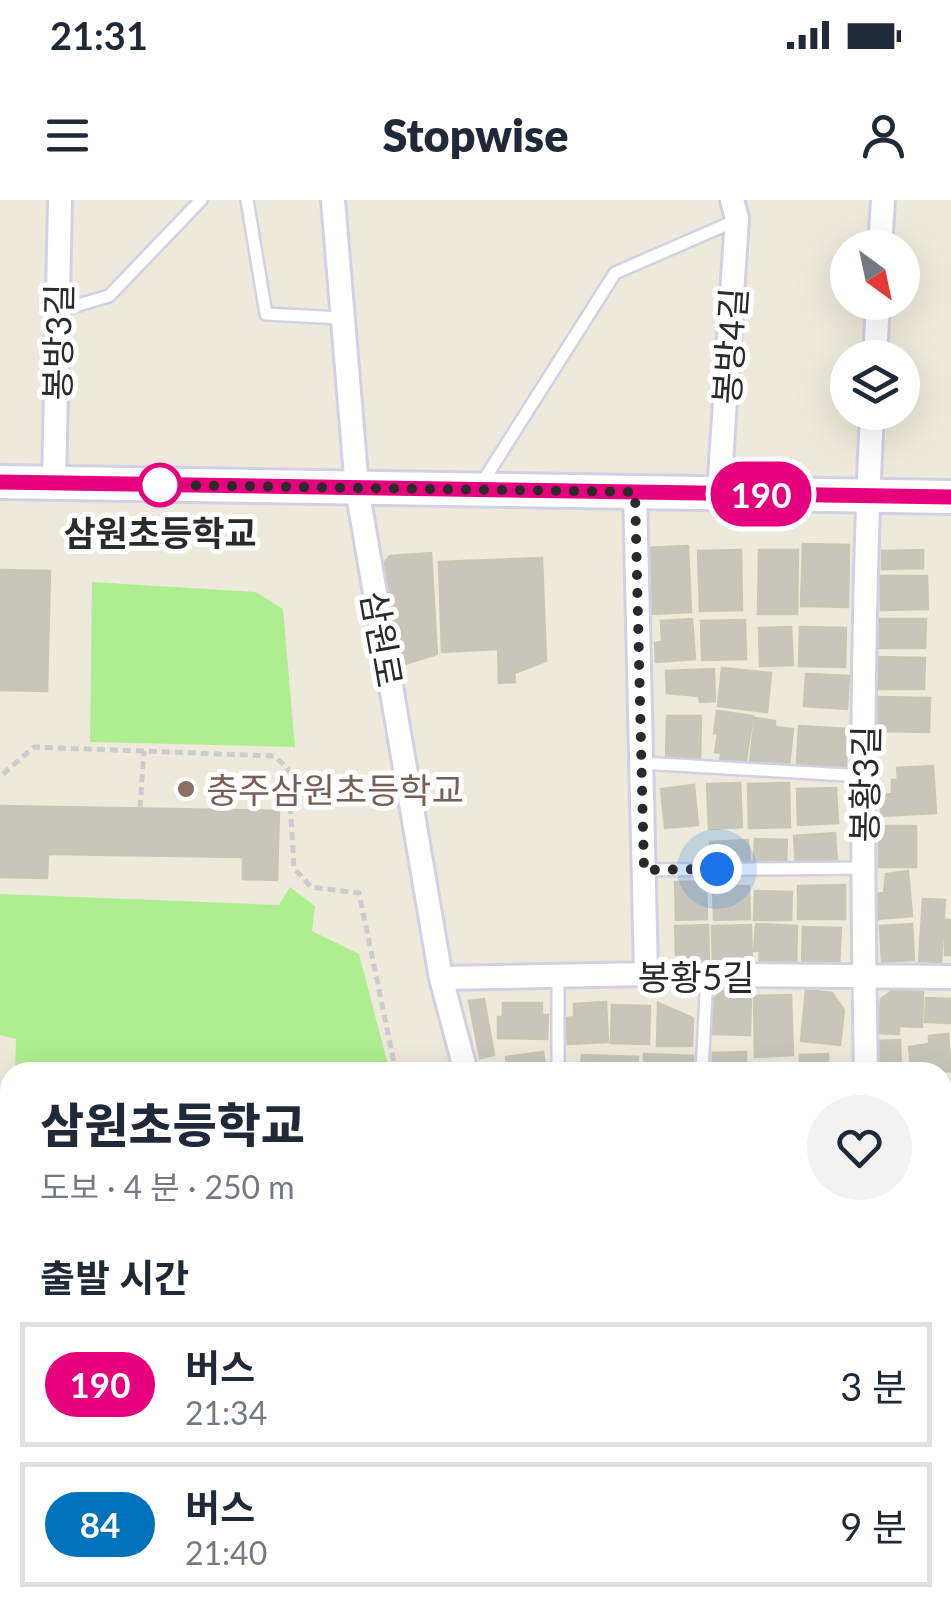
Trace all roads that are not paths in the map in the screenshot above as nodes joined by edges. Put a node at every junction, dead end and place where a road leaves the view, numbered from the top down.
1 (60, 200) edge
2 (201, 200) edge
3 (247, 200) edge
4 (333, 200) edge
5 (883, 200) edge
6 (734, 210) edge
7 (881, 230) edge
8 (58, 311) junction
9 (341, 318) junction
10 (871, 430) edge
11 (0, 482) edge
12 (54, 483) junction
13 (357, 488) junction
14 (478, 490) junction
15 (635, 492) junction
16 (719, 494) junction
17 (868, 496) junction
18 (951, 497) edge
19 (641, 763) junction
20 (864, 776) junction
21 (863, 868) junction
22 (644, 870) junction
23 (646, 974) junction
24 (707, 976) junction
25 (558, 977) junction
26 (951, 977) edge
27 (441, 978) junction
28 (864, 978) junction
29 (463, 1062) edge
30 (558, 1062) edge
31 (703, 1062) edge
32 (866, 1062) edge

1 - 8 street, 봉방3길
2 - 8 lane
3 - 9 lane
4 - 9 street, 삼원로
5 - 7 street
6 - 14 lane
6 - 16 street, 봉방4길
8 - 12 street, 봉방3길
9 - 13 street, 삼원로
10 - 17 street, 봉황3길
11 - 12 main road
12 - 13 main road
13 - 14 main road
13 - 27 street, 삼원로
14 - 15 main road
15 - 16 main road
15 - 19 street
16 - 17 main road
17 - 18 main road
17 - 20 street, 봉황3길
19 - 20 lane
19 - 22 street
20 - 21 street, 봉황3길
21 - 22 lane
21 - 28 street, 봉황3길
22 - 23 street
23 - 24 street, 봉황5길
23 - 25 street, 봉황5길
24 - 28 street, 봉황5길
24 - 31 lane
25 - 27 street, 봉황5길
25 - 30 lane
26 - 28 street, 봉황5길
27 - 29 street, 삼원로
28 - 32 street, 봉황3길

